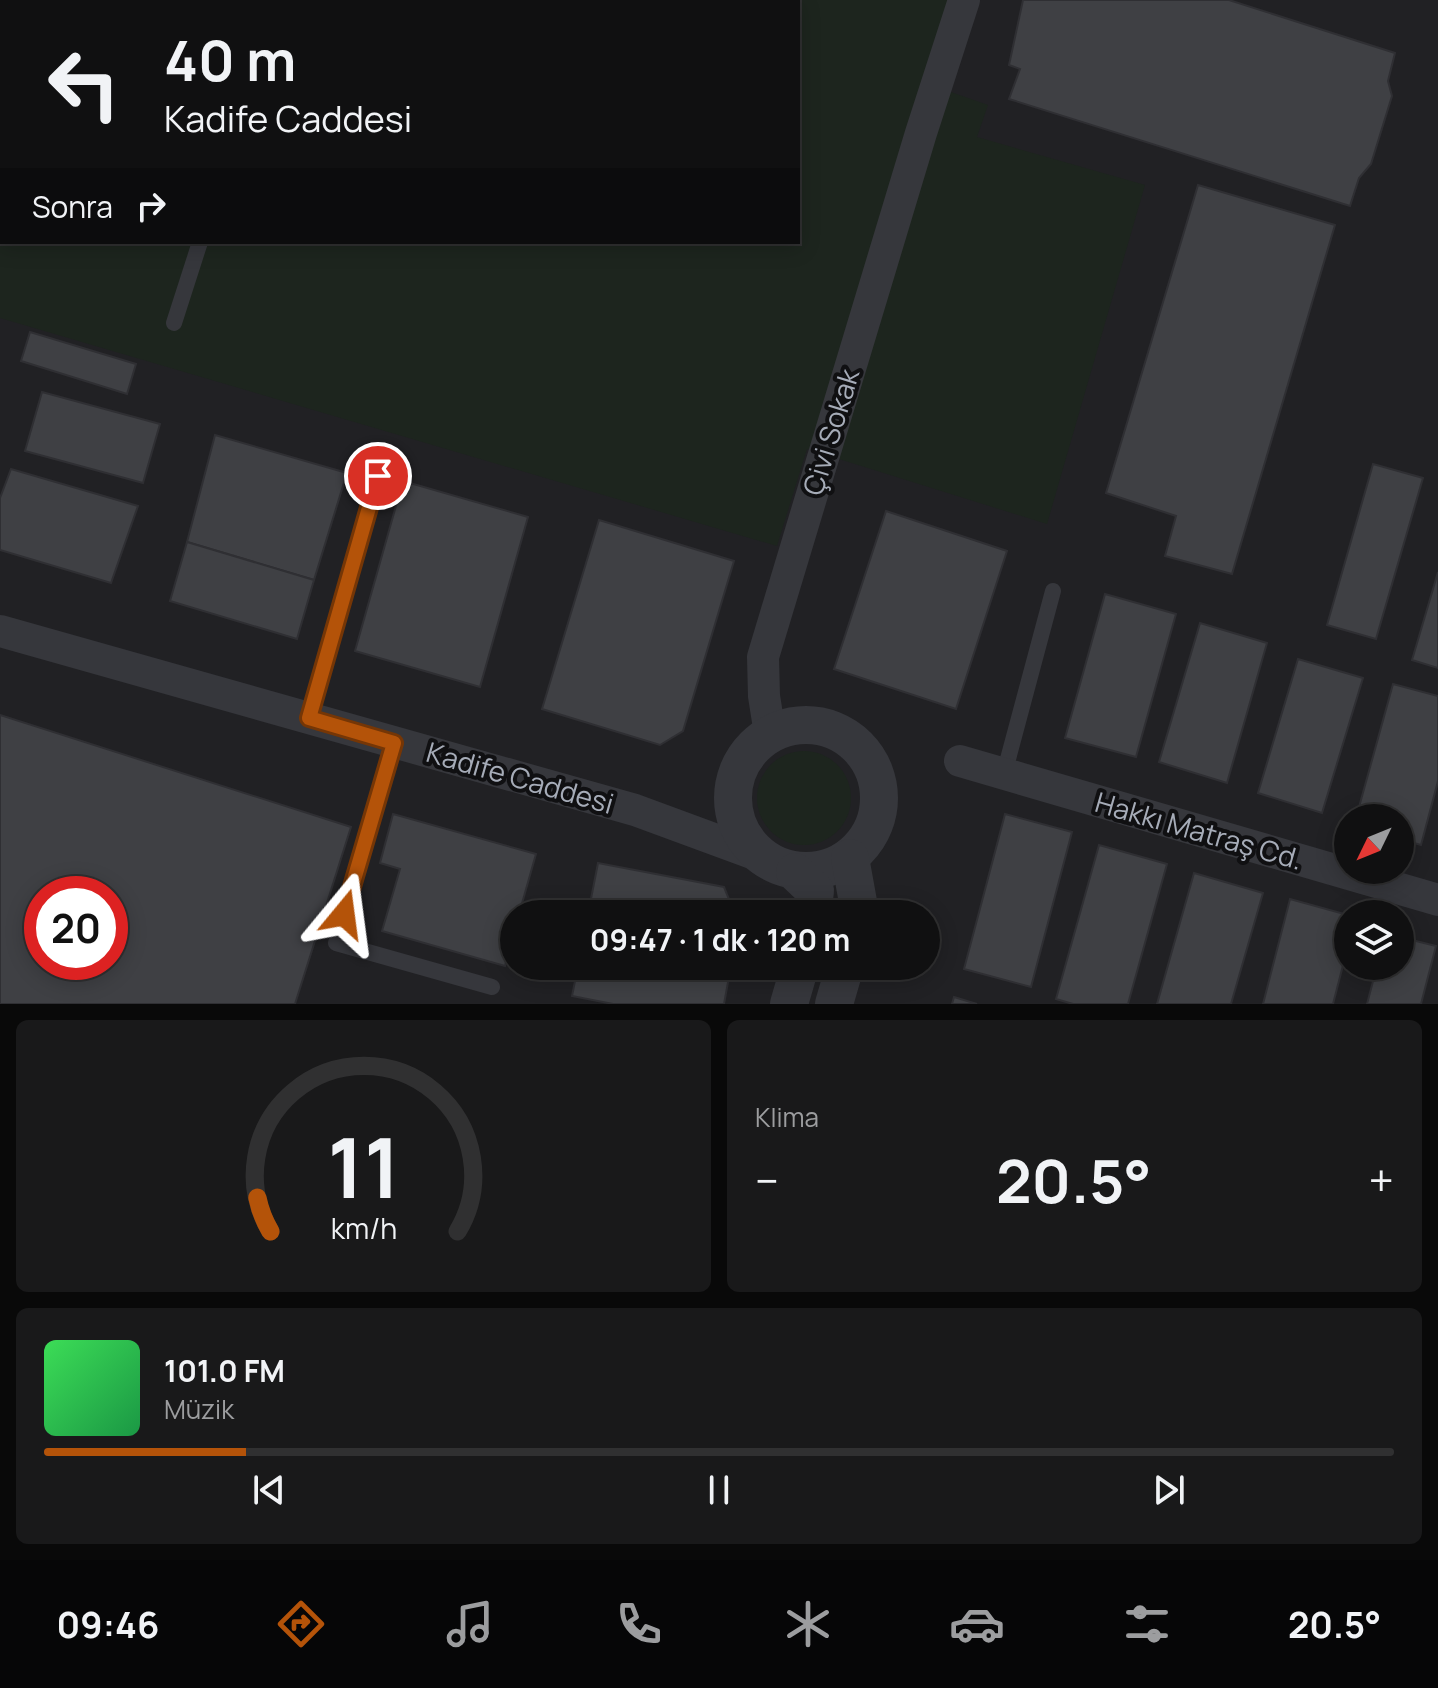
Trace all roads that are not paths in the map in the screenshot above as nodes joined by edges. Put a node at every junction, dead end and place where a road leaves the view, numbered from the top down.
1 (964, 0) edge
2 (199, 244) edge
3 (174, 323) dead end
4 (378, 476) dead end
5 (1053, 591) dead end
6 (0, 631) edge
7 (309, 718) junction
8 (770, 734) junction
9 (394, 743) junction
10 (960, 761) dead end
11 (1004, 774) junction
12 (760, 856) junction
13 (850, 858) junction
14 (795, 872) junction
15 (814, 900) edge
16 (858, 900) edge
17 (1438, 900) edge
18 (796, 980) edge
19 (841, 980) edge
20 (492, 987) dead end
21 (789, 1004) edge
22 (834, 1004) edge

1 - 8 street, Çivi Sokak
2 - 3 lane
4 - 7 lane
5 - 11 lane
6 - 7 street, Kadife Caddesi
7 - 9 street, Kadife Caddesi
8 - 12 street
8 - 13 street
9 - 12 street, Kadife Caddesi
9 - 20 lane
10 - 11 street, Hakkı Matraş Cd.
11 - 17 street, Hakkı Matraş Cd.
12 - 14 street
13 - 14 street
13 - 16 street
14 - 15 street
18 - 21 street
19 - 22 street

